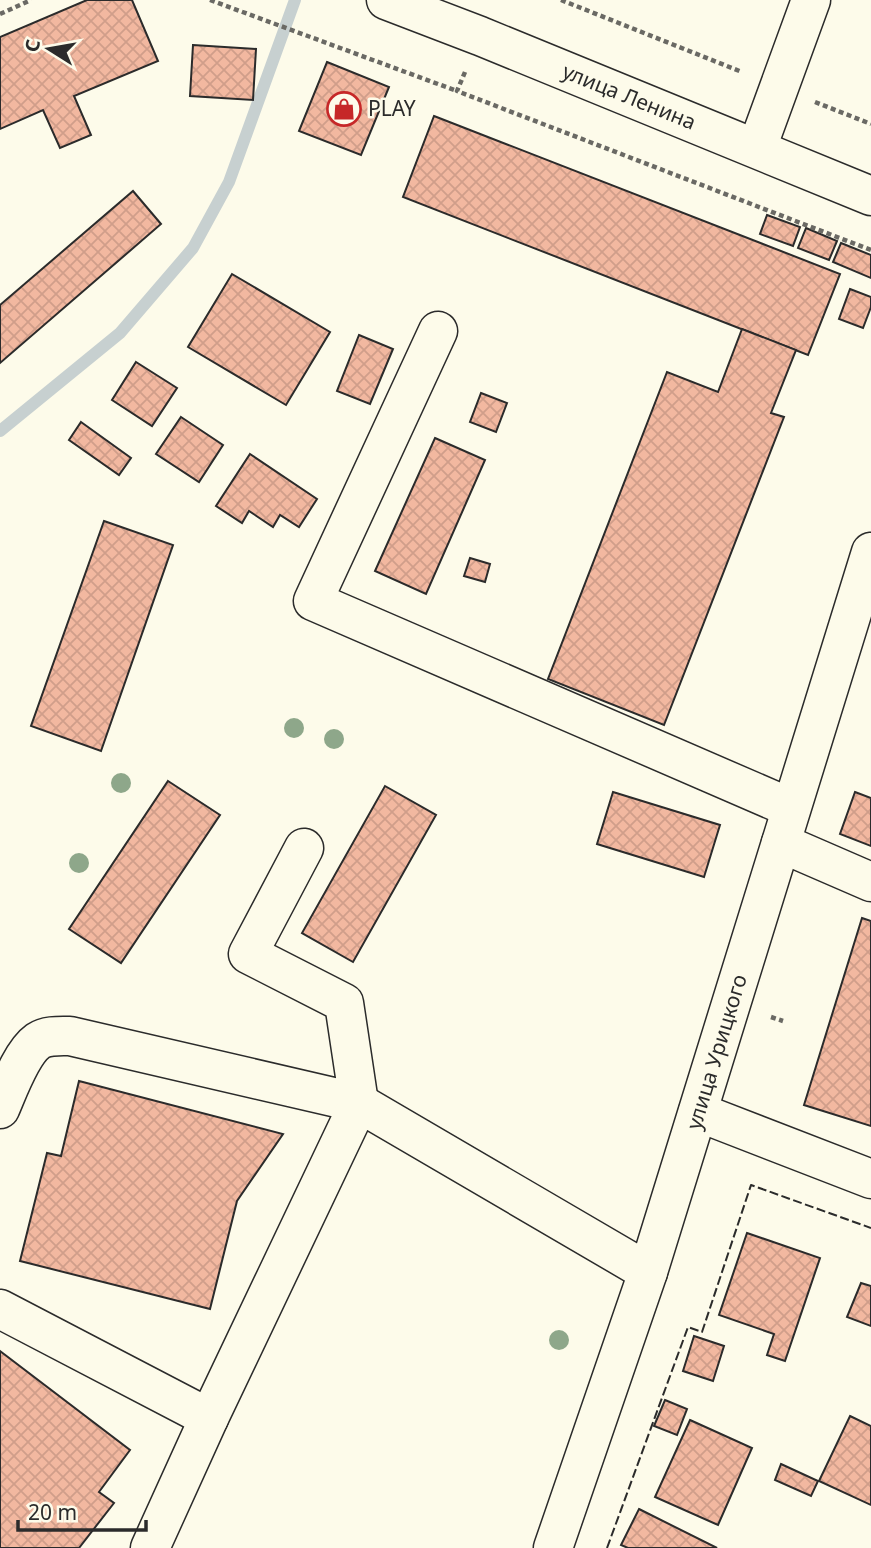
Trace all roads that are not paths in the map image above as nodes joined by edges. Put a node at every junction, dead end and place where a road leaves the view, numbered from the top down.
1 (386, 0) edge
2 (811, 0) edge
3 (757, 149) junction
4 (871, 196) edge
5 (438, 331) dead end
6 (871, 552) edge
7 (786, 826) junction
8 (304, 848) dead end
9 (871, 882) edge
10 (359, 1103) junction
11 (0, 1109) edge
12 (698, 1112) junction
13 (871, 1179) edge
14 (648, 1272) junction
15 (0, 1309) edge
16 (209, 1418) junction
17 (150, 1548) edge
18 (553, 1548) edge

1 - 3 street, улица Ленина
2 - 3 street
3 - 4 street, улица Ленина
5 - 7 street
6 - 7 street, улица Урицкого
7 - 9 street
7 - 12 street, улица Урицкого
8 - 10 street
10 - 11 street
10 - 14 street
10 - 16 street
12 - 13 street
12 - 14 street, улица Урицкого
14 - 18 street, улица Урицкого
15 - 16 street
16 - 17 street

